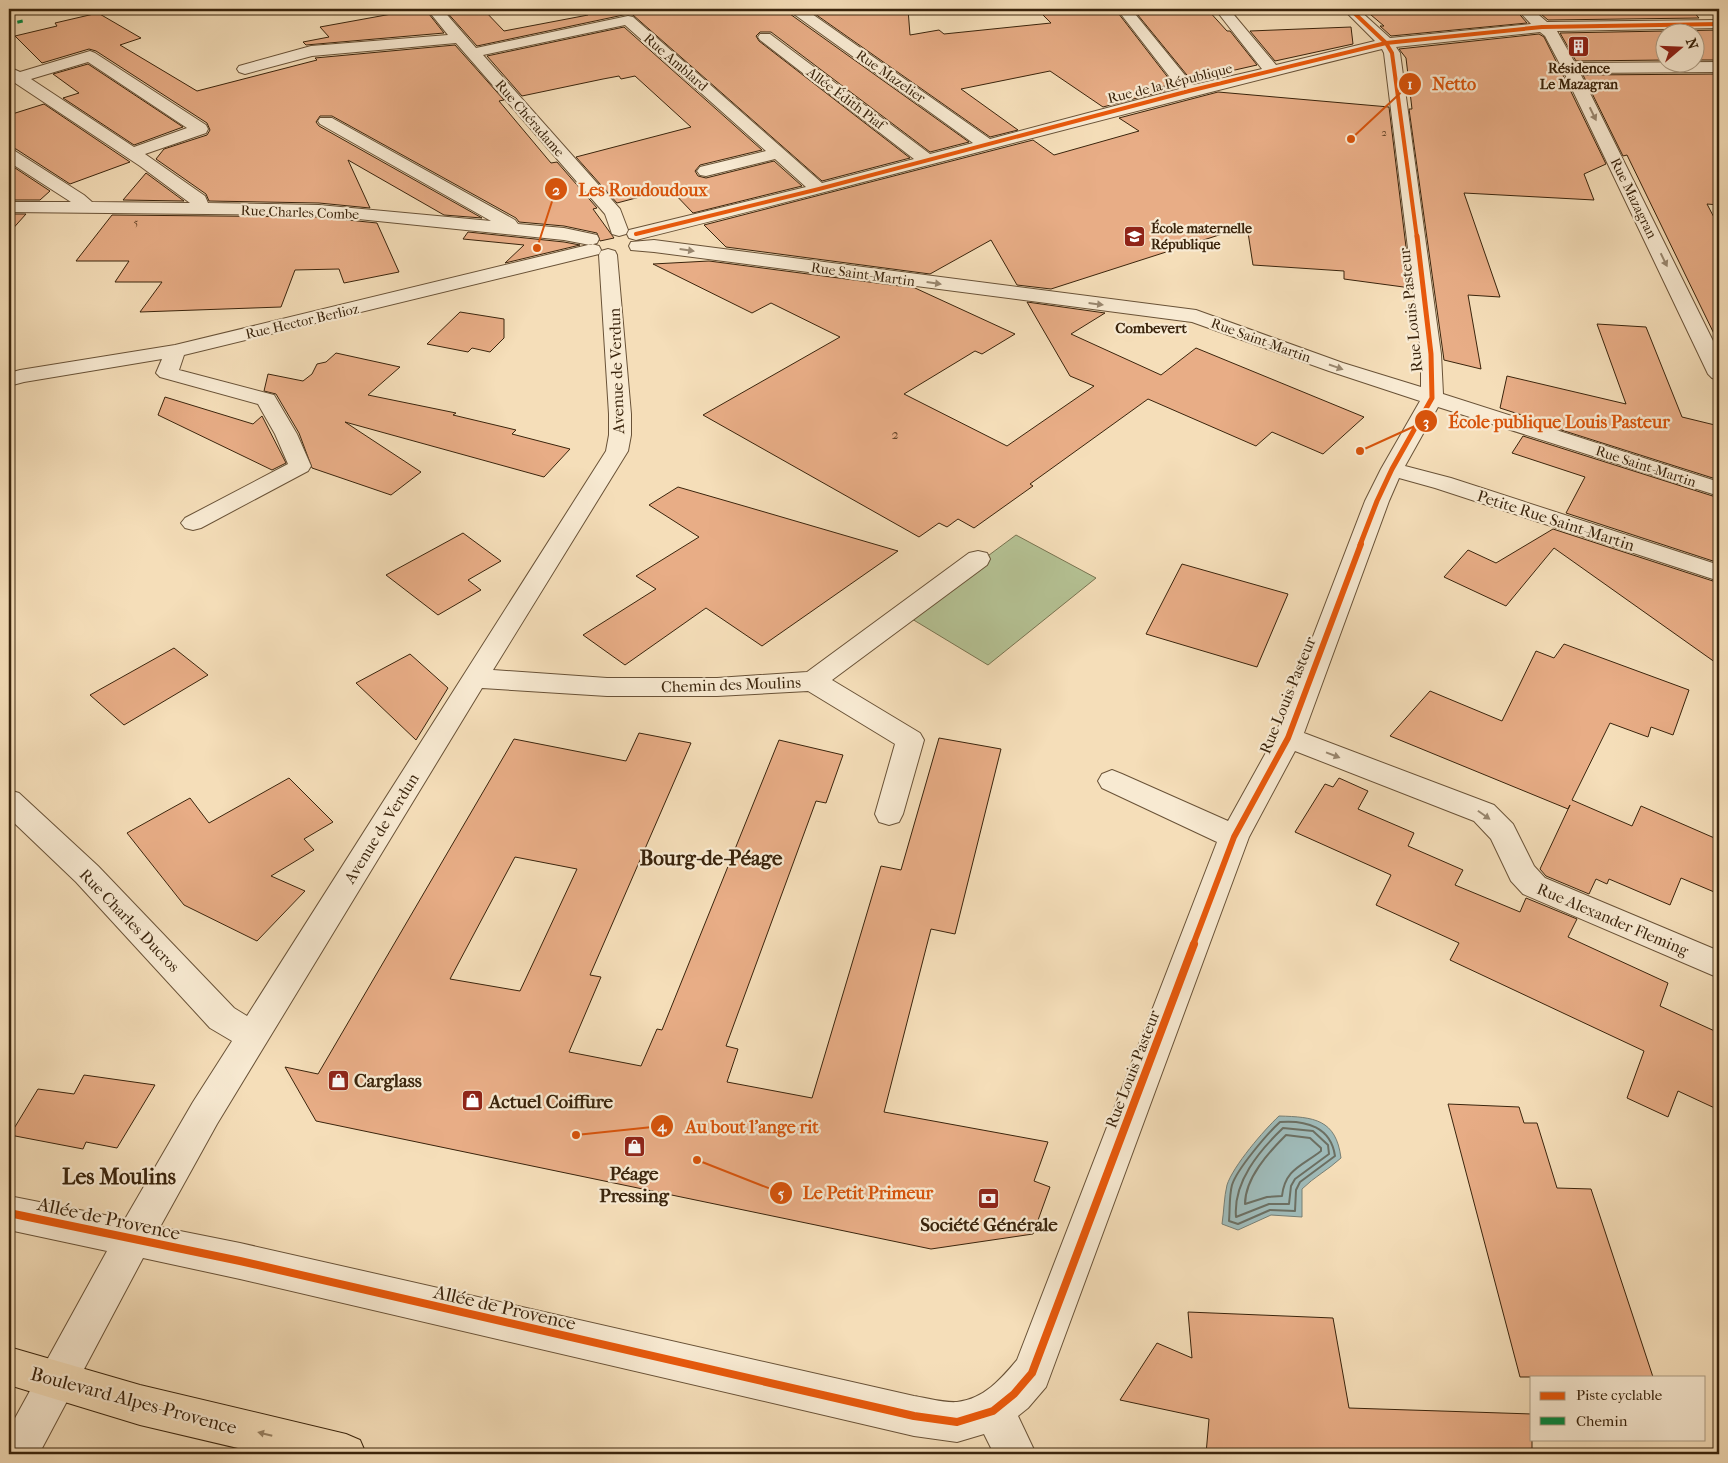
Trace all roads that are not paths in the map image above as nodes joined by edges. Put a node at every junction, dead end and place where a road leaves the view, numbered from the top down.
1 (434, 9) edge
2 (613, 9) edge
3 (796, 9) edge
4 (1124, 9) edge
5 (1222, 9) edge
6 (1350, 9) edge
7 (1524, 9) edge
8 (628, 20) junction
9 (1719, 24) edge
10 (1542, 27) junction
11 (765, 37) dead end
12 (460, 38) junction
13 (1386, 44) junction
14 (473, 53) junction
15 (1719, 67) edge
16 (1570, 68) junction
17 (245, 69) dead end
18 (1272, 71) junction
19 (13, 75) edge
20 (1188, 91) junction
21 (326, 121) dead end
22 (986, 144) junction
23 (132, 153) junction
24 (779, 153) junction
25 (9, 155) edge
26 (927, 160) junction
27 (706, 171) dead end
28 (819, 189) junction
29 (9, 207) edge
30 (87, 208) junction
31 (198, 209) junction
32 (519, 230) junction
33 (614, 242) junction
34 (175, 351) junction
35 (1719, 374) edge
36 (12, 376) edge
37 (1432, 398) junction
38 (1392, 470) junction
39 (1719, 490) edge
40 (193, 523) dead end
41 (978, 559) dead end
42 (1719, 573) edge
43 (474, 678) junction
44 (813, 681) junction
45 (1288, 738) junction
46 (1112, 781) dead end
47 (9, 801) edge
48 (889, 814) dead end
49 (1234, 837) junction
50 (1719, 965) edge
51 (252, 1036) junction
52 (9, 1212) edge
53 (134, 1238) junction
54 (9, 1366) edge
55 (57, 1381) junction
56 (993, 1411) junction
57 (17, 1454) edge
58 (346, 1454) edge
59 (1016, 1454) edge

1 - 12 street, Rue Chéradame
2 - 8 street
3 - 22 street, Rue Mazelier
4 - 20 street
5 - 18 street
6 - 13 street
7 - 10 street, Rue Mazagran
8 - 14 street, Rue Amblard
8 - 24 street, Rue Amblard
9 - 10 street, Rue de la République
10 - 13 street, Rue de la République
10 - 16 street, Rue Mazagran
11 - 26 street, Allée Édith Piaf
12 - 14 street, Rue Chéradame
12 - 17 street
13 - 18 street, Rue de la République
13 - 37 street, Rue Louis Pasteur
14 - 33 street, Rue Chéradame
15 - 16 street
16 -> 35 street, Rue Mazagran
18 - 20 street, Rue de la République
19 - 23 street
19 - 23 street
20 - 22 street, Rue de la République
21 - 32 street
22 - 26 street, Rue de la République
23 - 31 street
24 - 27 street
24 - 28 street, Rue Amblard
25 - 30 street
26 - 28 street, Rue de la République
28 - 33 street, Rue de la République
29 - 30 street, Rue Charles Combe
30 - 31 street, Rue Charles Combe
31 - 32 street, Rue Charles Combe
32 - 33 street, Rue Charles Combe
33 - 34 street, Rue Hector Berlioz
33 -> 37 street, Rue Saint-Martin
33 - 43 street, Avenue de Verdun
34 - 36 street, Rue Hector Berlioz
34 - 40 street
37 - 38 street, Rue Louis Pasteur
37 - 39 street, Rue Saint-Martin
38 - 42 street, Petite Rue Saint-Martin
38 - 45 street, Rue Louis Pasteur
41 - 44 street, Chemin des Moulins
43 - 44 street, Chemin des Moulins
43 - 51 street, Avenue de Verdun
44 - 48 street
45 - 49 street, Rue Louis Pasteur
45 -> 50 street, Rue Alexander Fleming
46 - 49 street
47 - 51 street, Rue Charles Ducros
49 - 56 street, Rue Louis Pasteur
51 - 53 street, Avenue de Verdun
52 - 53 street, Allée de Provence
53 - 55 street, Avenue de Verdun
53 - 56 street, Allée de Provence
54 - 55 main road, Boulevard Alpes-Provence
55 - 57 street, Avenue de Verdun
58 -> 55 main road, Boulevard Alpes-Provence
56 - 59 street

